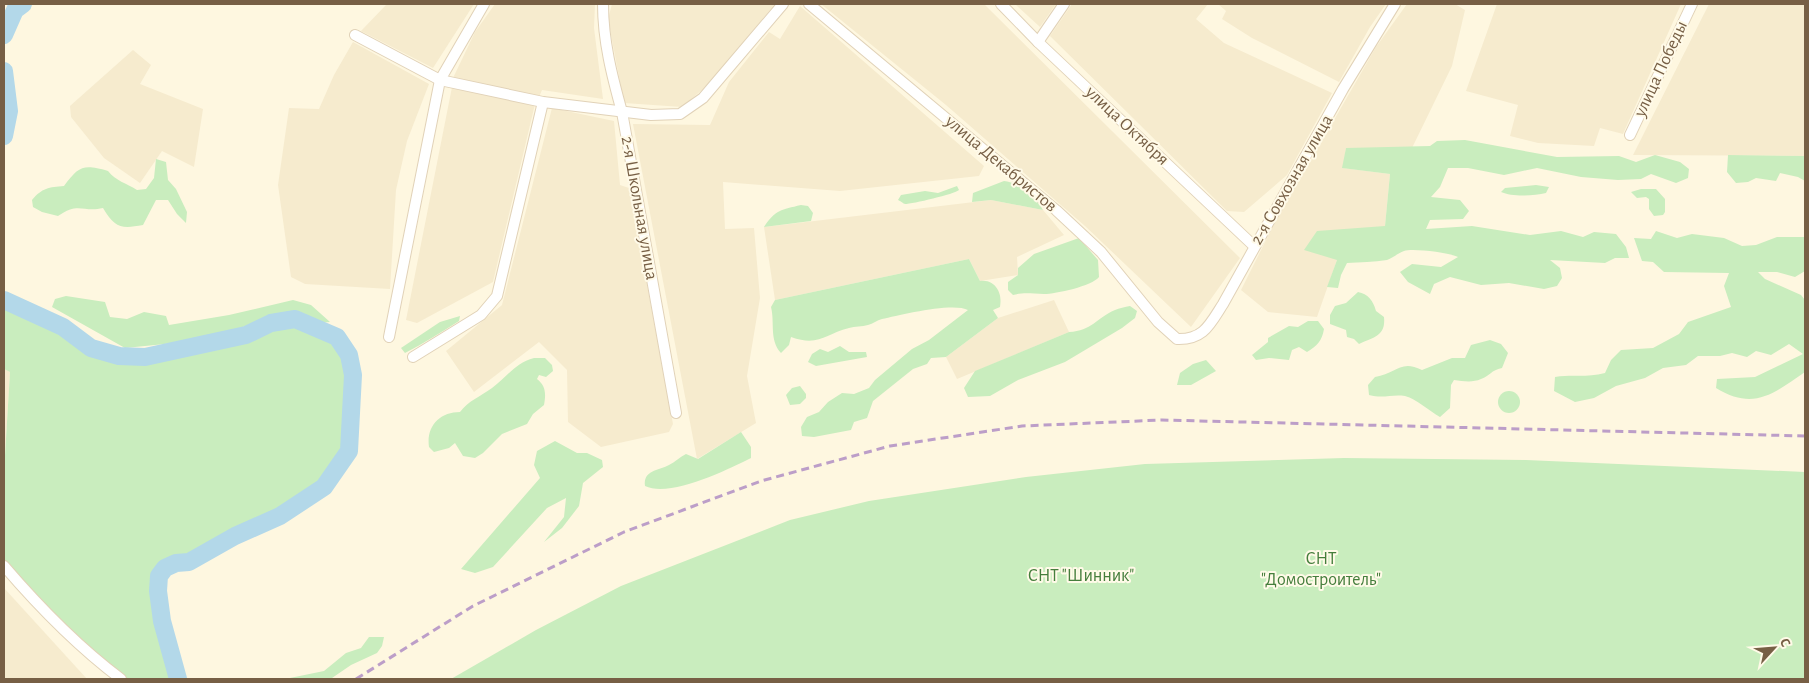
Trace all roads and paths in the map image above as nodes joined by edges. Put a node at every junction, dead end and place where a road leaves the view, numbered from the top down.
1 (484, 4) edge
2 (603, 4) edge
3 (783, 4) edge
4 (809, 4) edge
5 (1001, 4) edge
6 (1064, 4) edge
7 (1395, 4) edge
8 (1692, 4) edge
9 (354, 35) dead end
10 (1038, 42) junction
11 (440, 80) junction
12 (543, 102) junction
13 (622, 112) junction
14 (1630, 135) dead end
15 (1254, 246) junction
16 (389, 337) dead end
17 (1177, 339) joint
18 (413, 357) dead end
19 (676, 413) dead end
20 (4, 566) edge
21 (121, 679) edge

1 - 11 street
2 - 13 street, 2-я Школьная улица
3 - 13 street
4 - 17 street, улица Декабристов
5 - 10 street, улица Октября
6 - 10 street
7 - 15 street, 2-я Совхозная улица
8 - 14 street, улица Победы
9 - 11 street
10 - 15 street, улица Октября
11 - 12 street
11 - 16 street
12 - 13 street
12 - 18 street
13 - 19 street, 2-я Школьная улица
15 - 17 street, 2-я Совхозная улица
20 - 21 street

